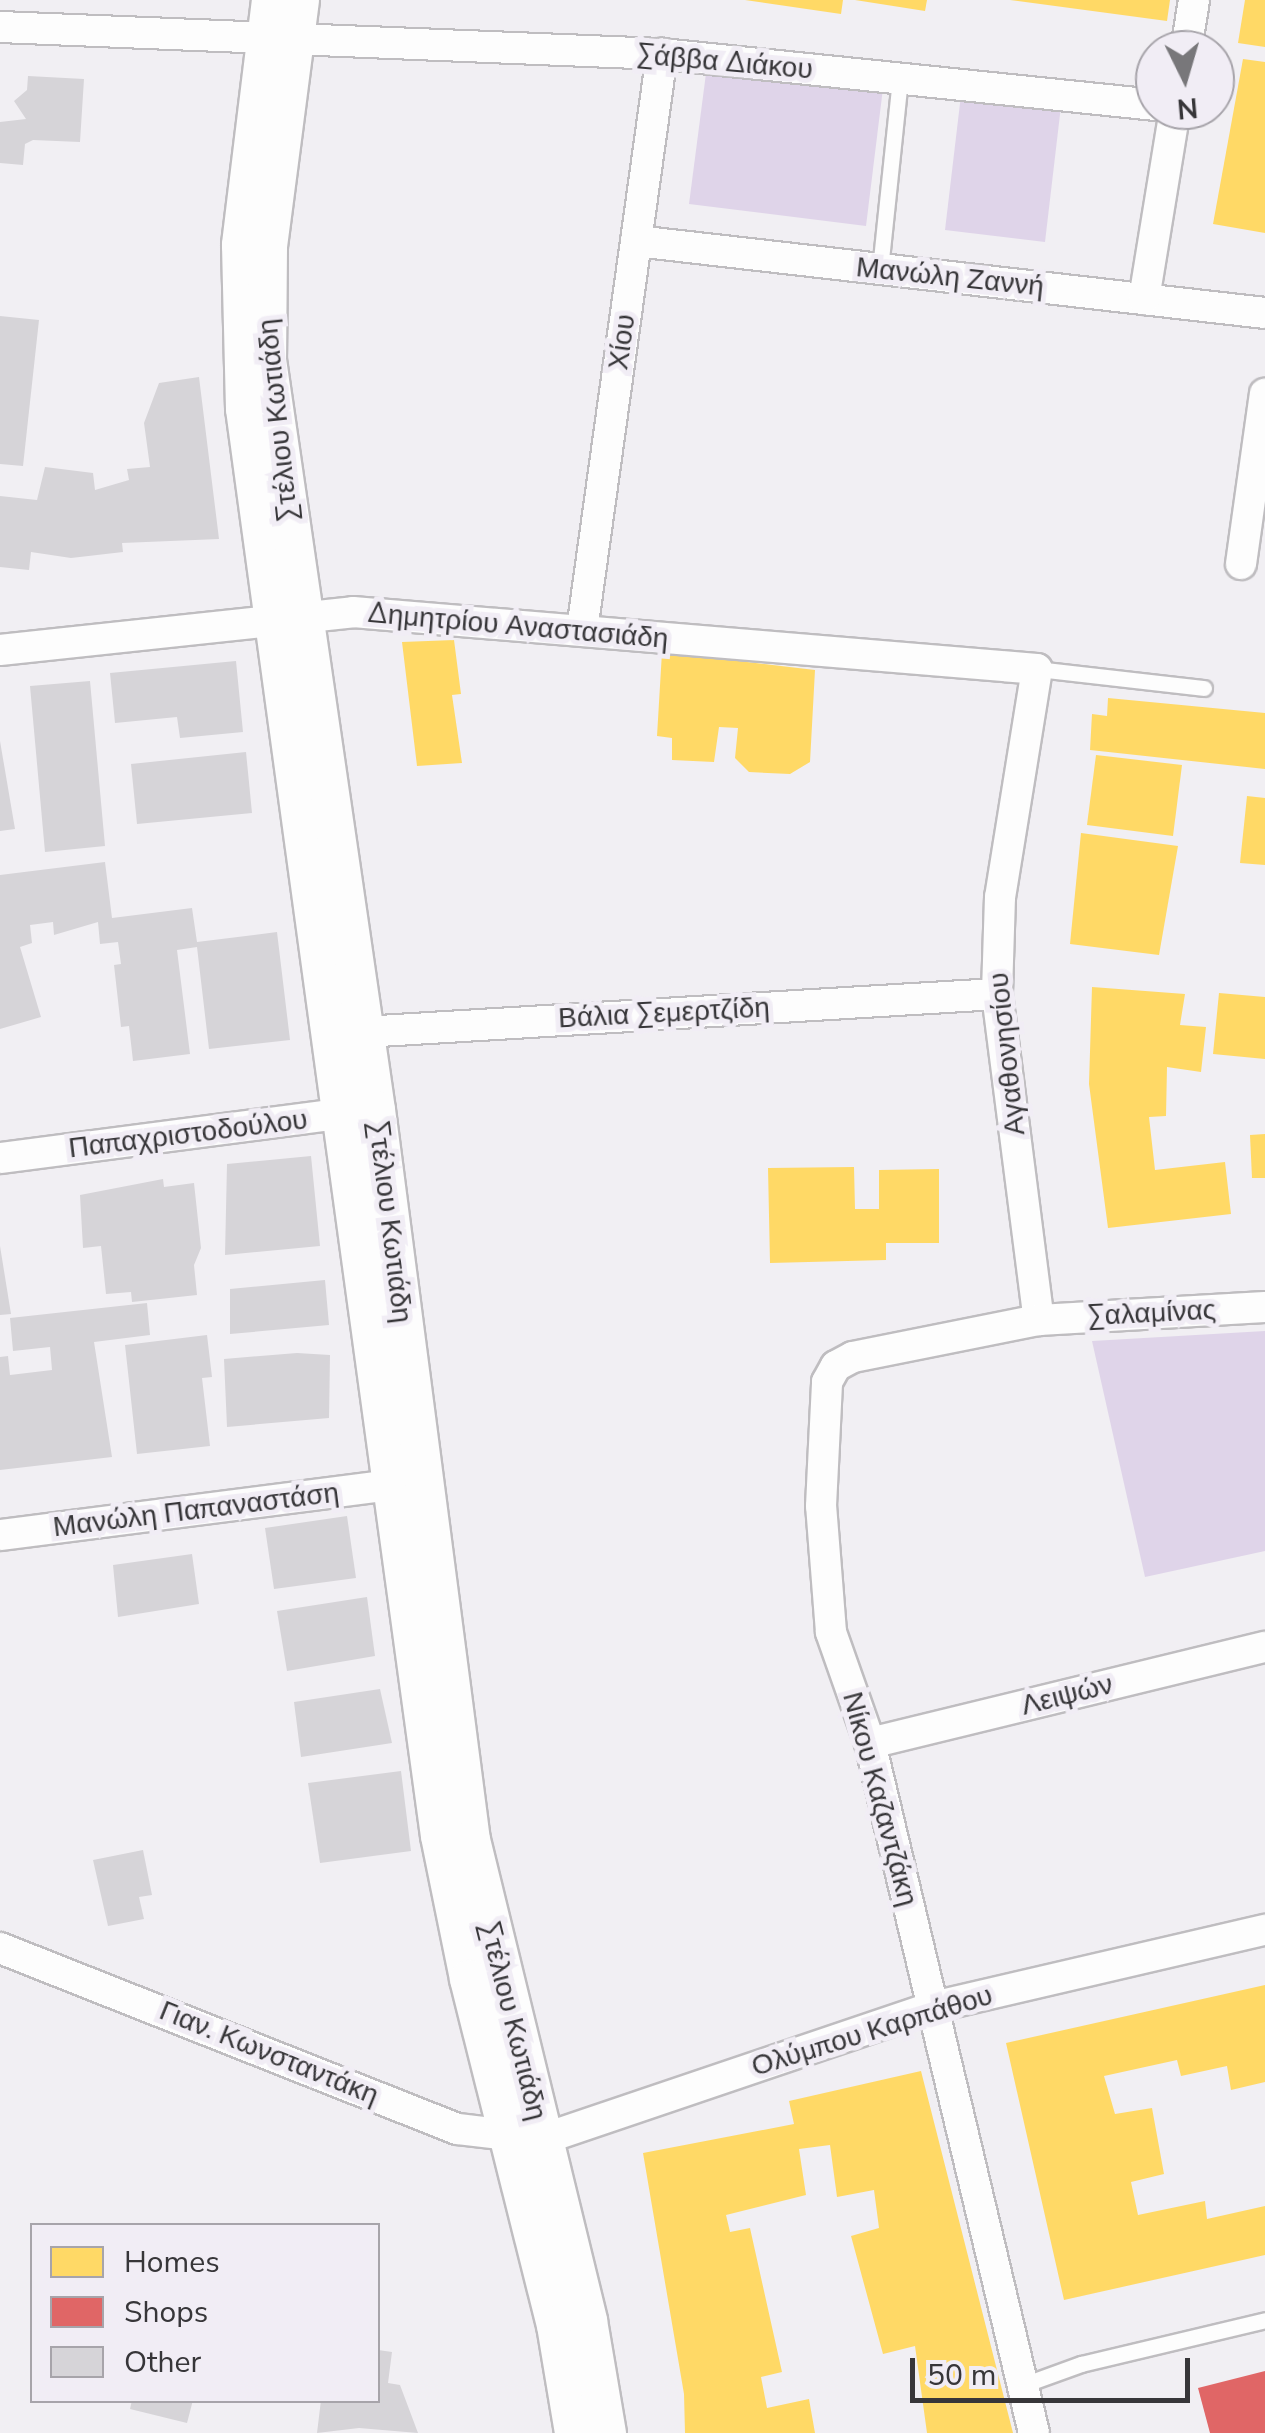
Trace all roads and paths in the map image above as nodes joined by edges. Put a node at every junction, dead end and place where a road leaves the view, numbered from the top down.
1 (271, 0) edge
2 (300, 0) edge
3 (1194, 0) edge
4 (0, 27) edge
5 (1189, 30) edge
6 (280, 39) junction
7 (662, 54) junction
8 (900, 79) junction
9 (1135, 103) edge
10 (1173, 130) edge
11 (636, 241) junction
12 (880, 269) junction
13 (1144, 299) junction
14 (1265, 313) edge
15 (1265, 394) edge
16 (1241, 564) dead end
17 (286, 616) junction
18 (582, 630) junction
19 (0, 650) edge
20 (1037, 670) junction
21 (1204, 688) dead end
22 (997, 994) junction
23 (348, 1033) junction
24 (360, 1112) junction
25 (0, 1158) edge
26 (1265, 1307) edge
27 (1039, 1320) junction
28 (392, 1485) junction
29 (0, 1535) edge
30 (1265, 1647) edge
31 (870, 1743) junction
32 (1265, 1930) edge
33 (0, 1948) edge
34 (933, 2007) junction
35 (527, 2139) junction
36 (1265, 2320) edge
37 (1023, 2386) junction
38 (574, 2433) edge
39 (607, 2433) edge
40 (1034, 2433) edge

1 - 6 street, Στέλιου Κωτιάδη
2 - 6 street, Στέλιου Κωτιάδη
3 - 5 street
4 - 6 street, Σάββα Διάκου
6 - 7 street, Σάββα Διάκου
6 - 17 street, Στέλιου Κωτιάδη
7 - 8 street, Σάββα Διάκου
7 - 11 street, Χίου
8 - 9 street, Σάββα Διάκου
8 - 12 lane
10 - 13 street
11 - 12 street, Μανώλη Ζαννή
11 - 18 street, Χίου
12 - 13 street, Μανώλη Ζαννή
13 - 14 street, Μανώλη Ζαννή
15 - 16 street
17 - 18 street, Δημητρίου Αναστασιάδη
17 - 19 street, Δημητρίου Αναστασιάδη
17 - 23 street, Στέλιου Κωτιάδη
18 - 20 street, Δημητρίου Αναστασιάδη
20 - 21 lane
20 - 22 street, Αγαθονησίου
22 - 23 street, Βάλια Σεμερτζίδη
22 - 27 street, Αγαθονησίου
23 - 24 street, Στέλιου Κωτιάδη
24 - 25 street, Παπαχριστοδούλου
24 - 28 street, Στέλιου Κωτιάδη
24 - 35 street, Στέλιου Κωτιάδη
26 - 27 street, Σαλαμίνας
27 - 31 street, Νίκου Καζαντζάκη
28 - 29 street, Μανώλη Παπαναστάση
28 - 35 street, Στέλιου Κωτιάδη
30 - 31 street, Λειψών
31 - 34 street, Νίκου Καζαντζάκη
32 - 34 street, Ολύμπου Καρπάθου
33 - 35 street, Γιαν. Κωνσταντάκη
34 - 35 street, Ολύμπου Καρπάθου
34 - 37 street, Νίκου Καζαντζάκη
35 - 38 street, Στέλιου Κωτιάδη
35 - 39 street, Στέλιου Κωτιάδη
36 - 37 lane
37 - 40 street, Νίκου Καζαντζάκη

